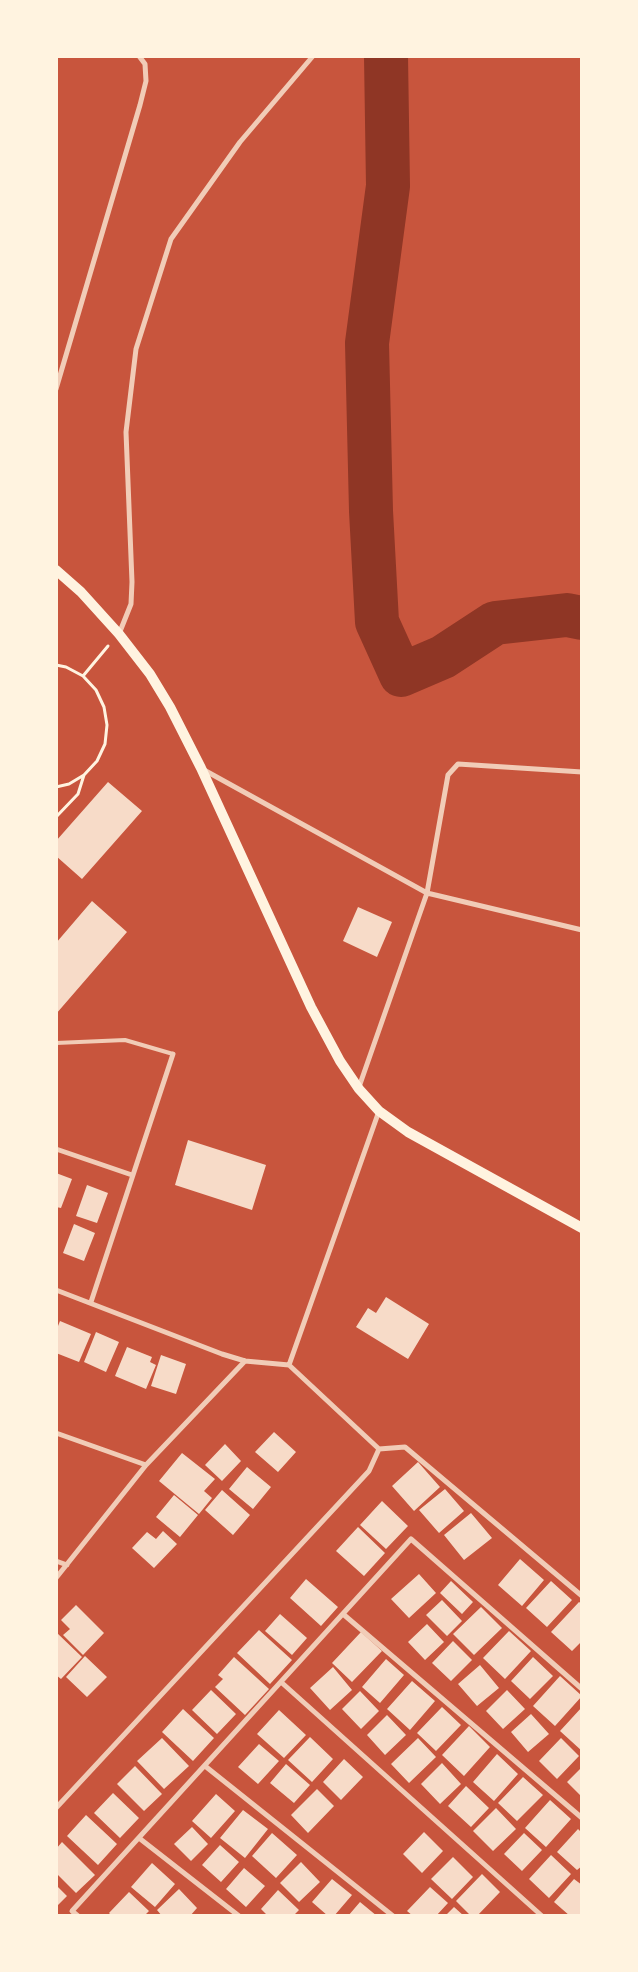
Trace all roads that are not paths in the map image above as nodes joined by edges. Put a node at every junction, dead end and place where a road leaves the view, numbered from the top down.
1 (139, 56) edge
2 (313, 56) edge
3 (56, 389) edge
4 (56, 570) edge
5 (119, 634) junction
6 (201, 768) junction
7 (582, 772) edge
8 (427, 893) junction
9 (582, 930) edge
10 (56, 1043) edge
11 (173, 1054) joint
12 (359, 1089) junction
13 (379, 1111) junction
14 (56, 1149) edge
15 (132, 1175) junction
16 (582, 1228) edge
17 (56, 1290) edge
18 (91, 1302) junction
19 (245, 1361) junction
20 (289, 1365) junction
21 (56, 1433) edge
22 (379, 1449) junction
23 (146, 1465) junction
24 (56, 1561) edge
25 (66, 1565) junction
26 (56, 1578) edge
27 (582, 1596) edge
28 (343, 1614) junction
29 (281, 1682) junction
30 (582, 1689) edge
31 (205, 1766) junction
32 (56, 1808) edge
33 (582, 1818) edge
34 (139, 1838) junction
35 (78, 1916) edge
36 (239, 1916) edge
37 (393, 1916) edge
38 (542, 1916) edge

1 - 3 street
2 - 5 street
4 - 5 main road
5 - 6 main road
6 - 8 street
6 - 12 main road
7 - 8 street
8 - 9 street
8 - 12 street
10 - 11 lane
11 - 15 street
12 - 13 main road
13 - 16 main road
13 - 20 street
14 - 15 street
15 - 18 street
17 - 18 street
18 - 19 street
19 - 20 street
19 - 23 street
20 - 22 street
21 - 23 street
22 - 27 street
22 - 32 street
23 - 25 street
24 - 25 street
25 - 26 street
28 - 29 street
28 - 30 street
28 - 33 street
29 - 31 street
29 - 38 street
31 - 34 street
31 - 37 street
34 - 35 street
34 - 36 street

